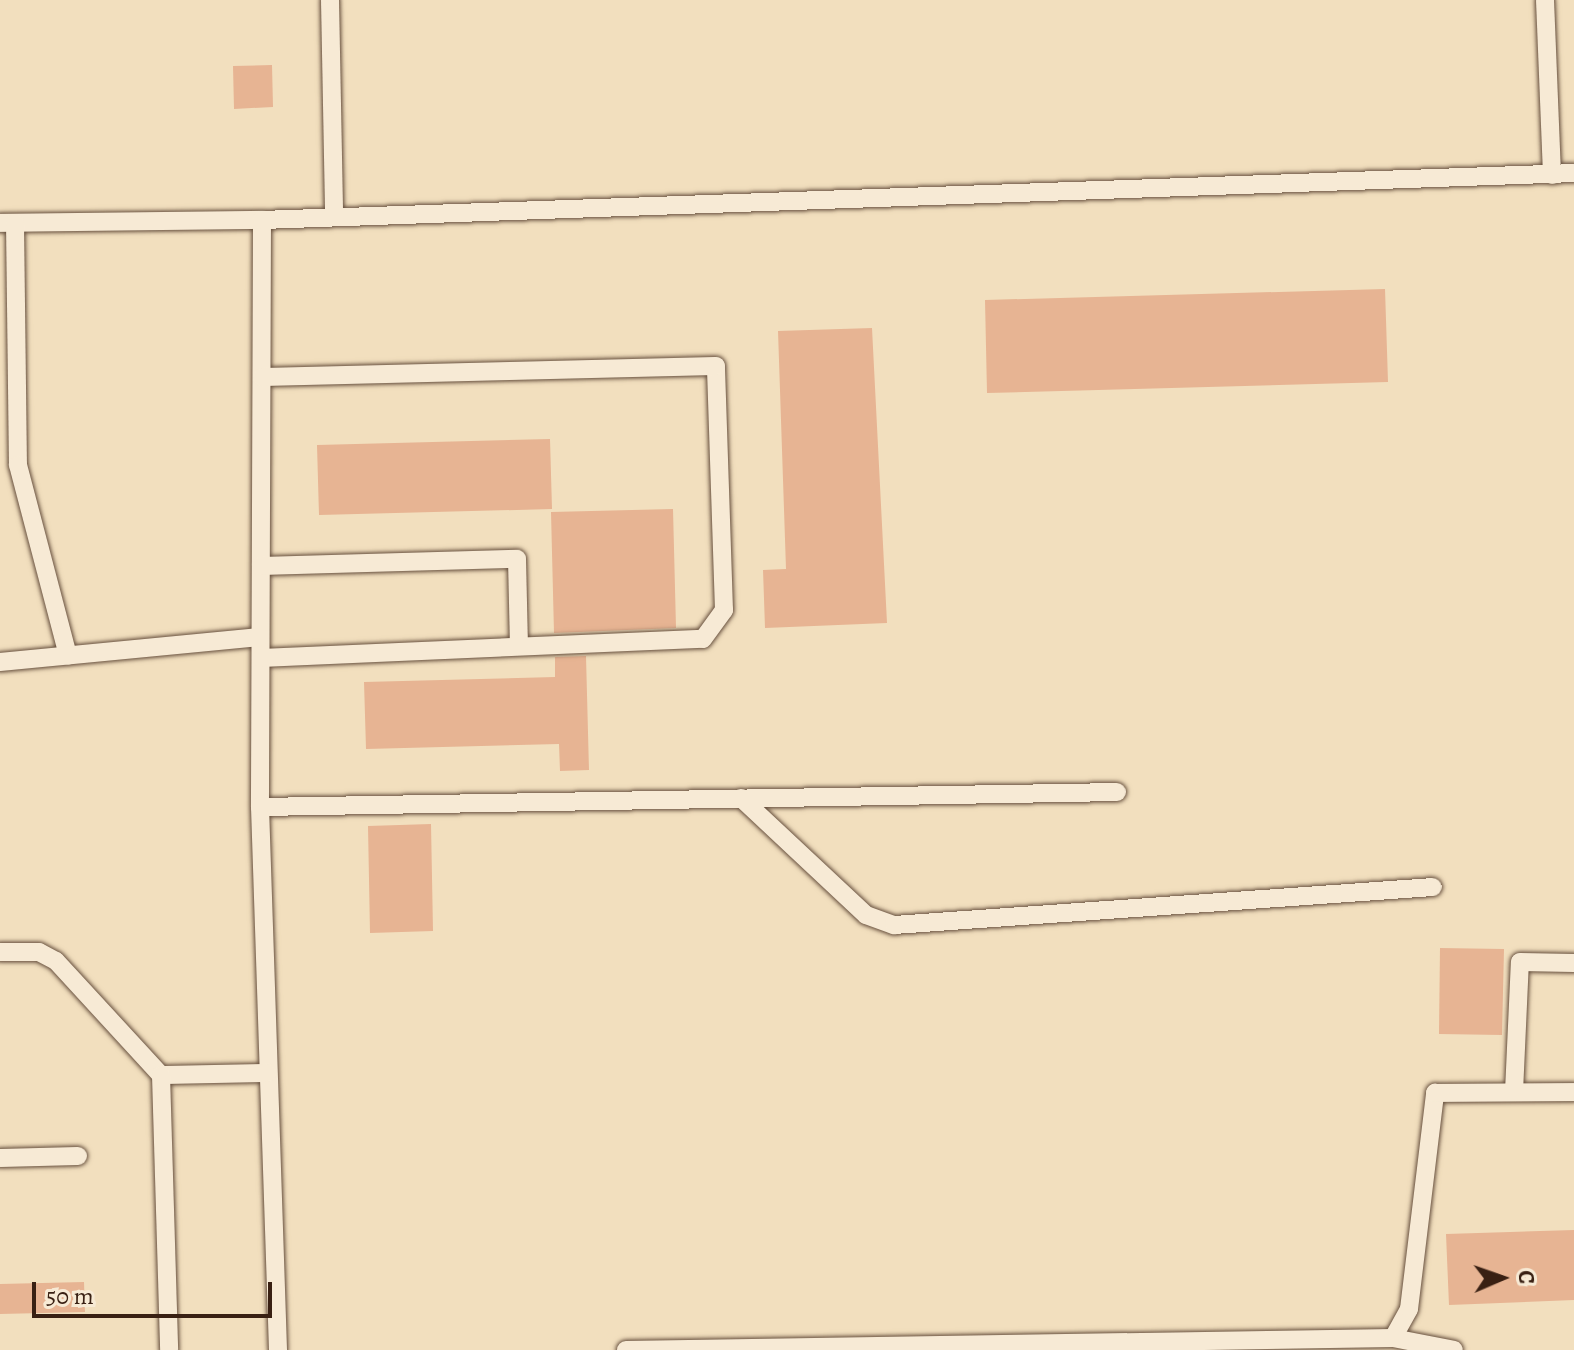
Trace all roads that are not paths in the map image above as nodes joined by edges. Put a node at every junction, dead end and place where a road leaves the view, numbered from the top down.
1 (330, 0) edge
2 (1545, 0) edge
3 (1574, 173) edge
4 (1552, 175) junction
5 (334, 217) junction
6 (262, 220) junction
7 (8, 223) edge
8 (262, 377) junction
9 (9, 466) edge
10 (261, 566) junction
11 (260, 637) junction
12 (519, 646) junction
13 (68, 656) junction
14 (261, 658) junction
15 (0, 662) edge
16 (1117, 792) dead end
17 (741, 798) junction
18 (260, 807) junction
19 (1433, 887) dead end
20 (0, 952) edge
21 (1574, 963) edge
22 (267, 1073) junction
23 (161, 1075) junction
24 (1514, 1092) junction
25 (1574, 1092) edge
26 (78, 1156) dead end
27 (0, 1158) edge
28 (1393, 1338) junction
29 (169, 1350) edge
30 (278, 1350) edge
31 (626, 1350) edge
32 (1454, 1350) edge

1 - 5 lane
2 - 4 lane
3 - 4 lane
4 - 5 lane
5 - 6 lane
6 - 7 lane
6 - 8 lane
7 - 9 lane
8 - 10 lane
8 - 12 lane
9 - 13 lane
10 - 11 lane
10 - 12 lane
11 - 13 lane
11 - 14 lane
12 - 14 lane
13 - 15 lane
14 - 18 lane
16 - 17 lane
17 - 18 lane
17 - 19 lane
18 - 22 lane
20 - 23 lane
21 - 24 lane
22 - 23 lane
22 - 30 lane
23 - 29 lane
24 - 25 lane
24 - 28 lane
26 - 27 lane
28 - 31 lane
28 - 32 lane

